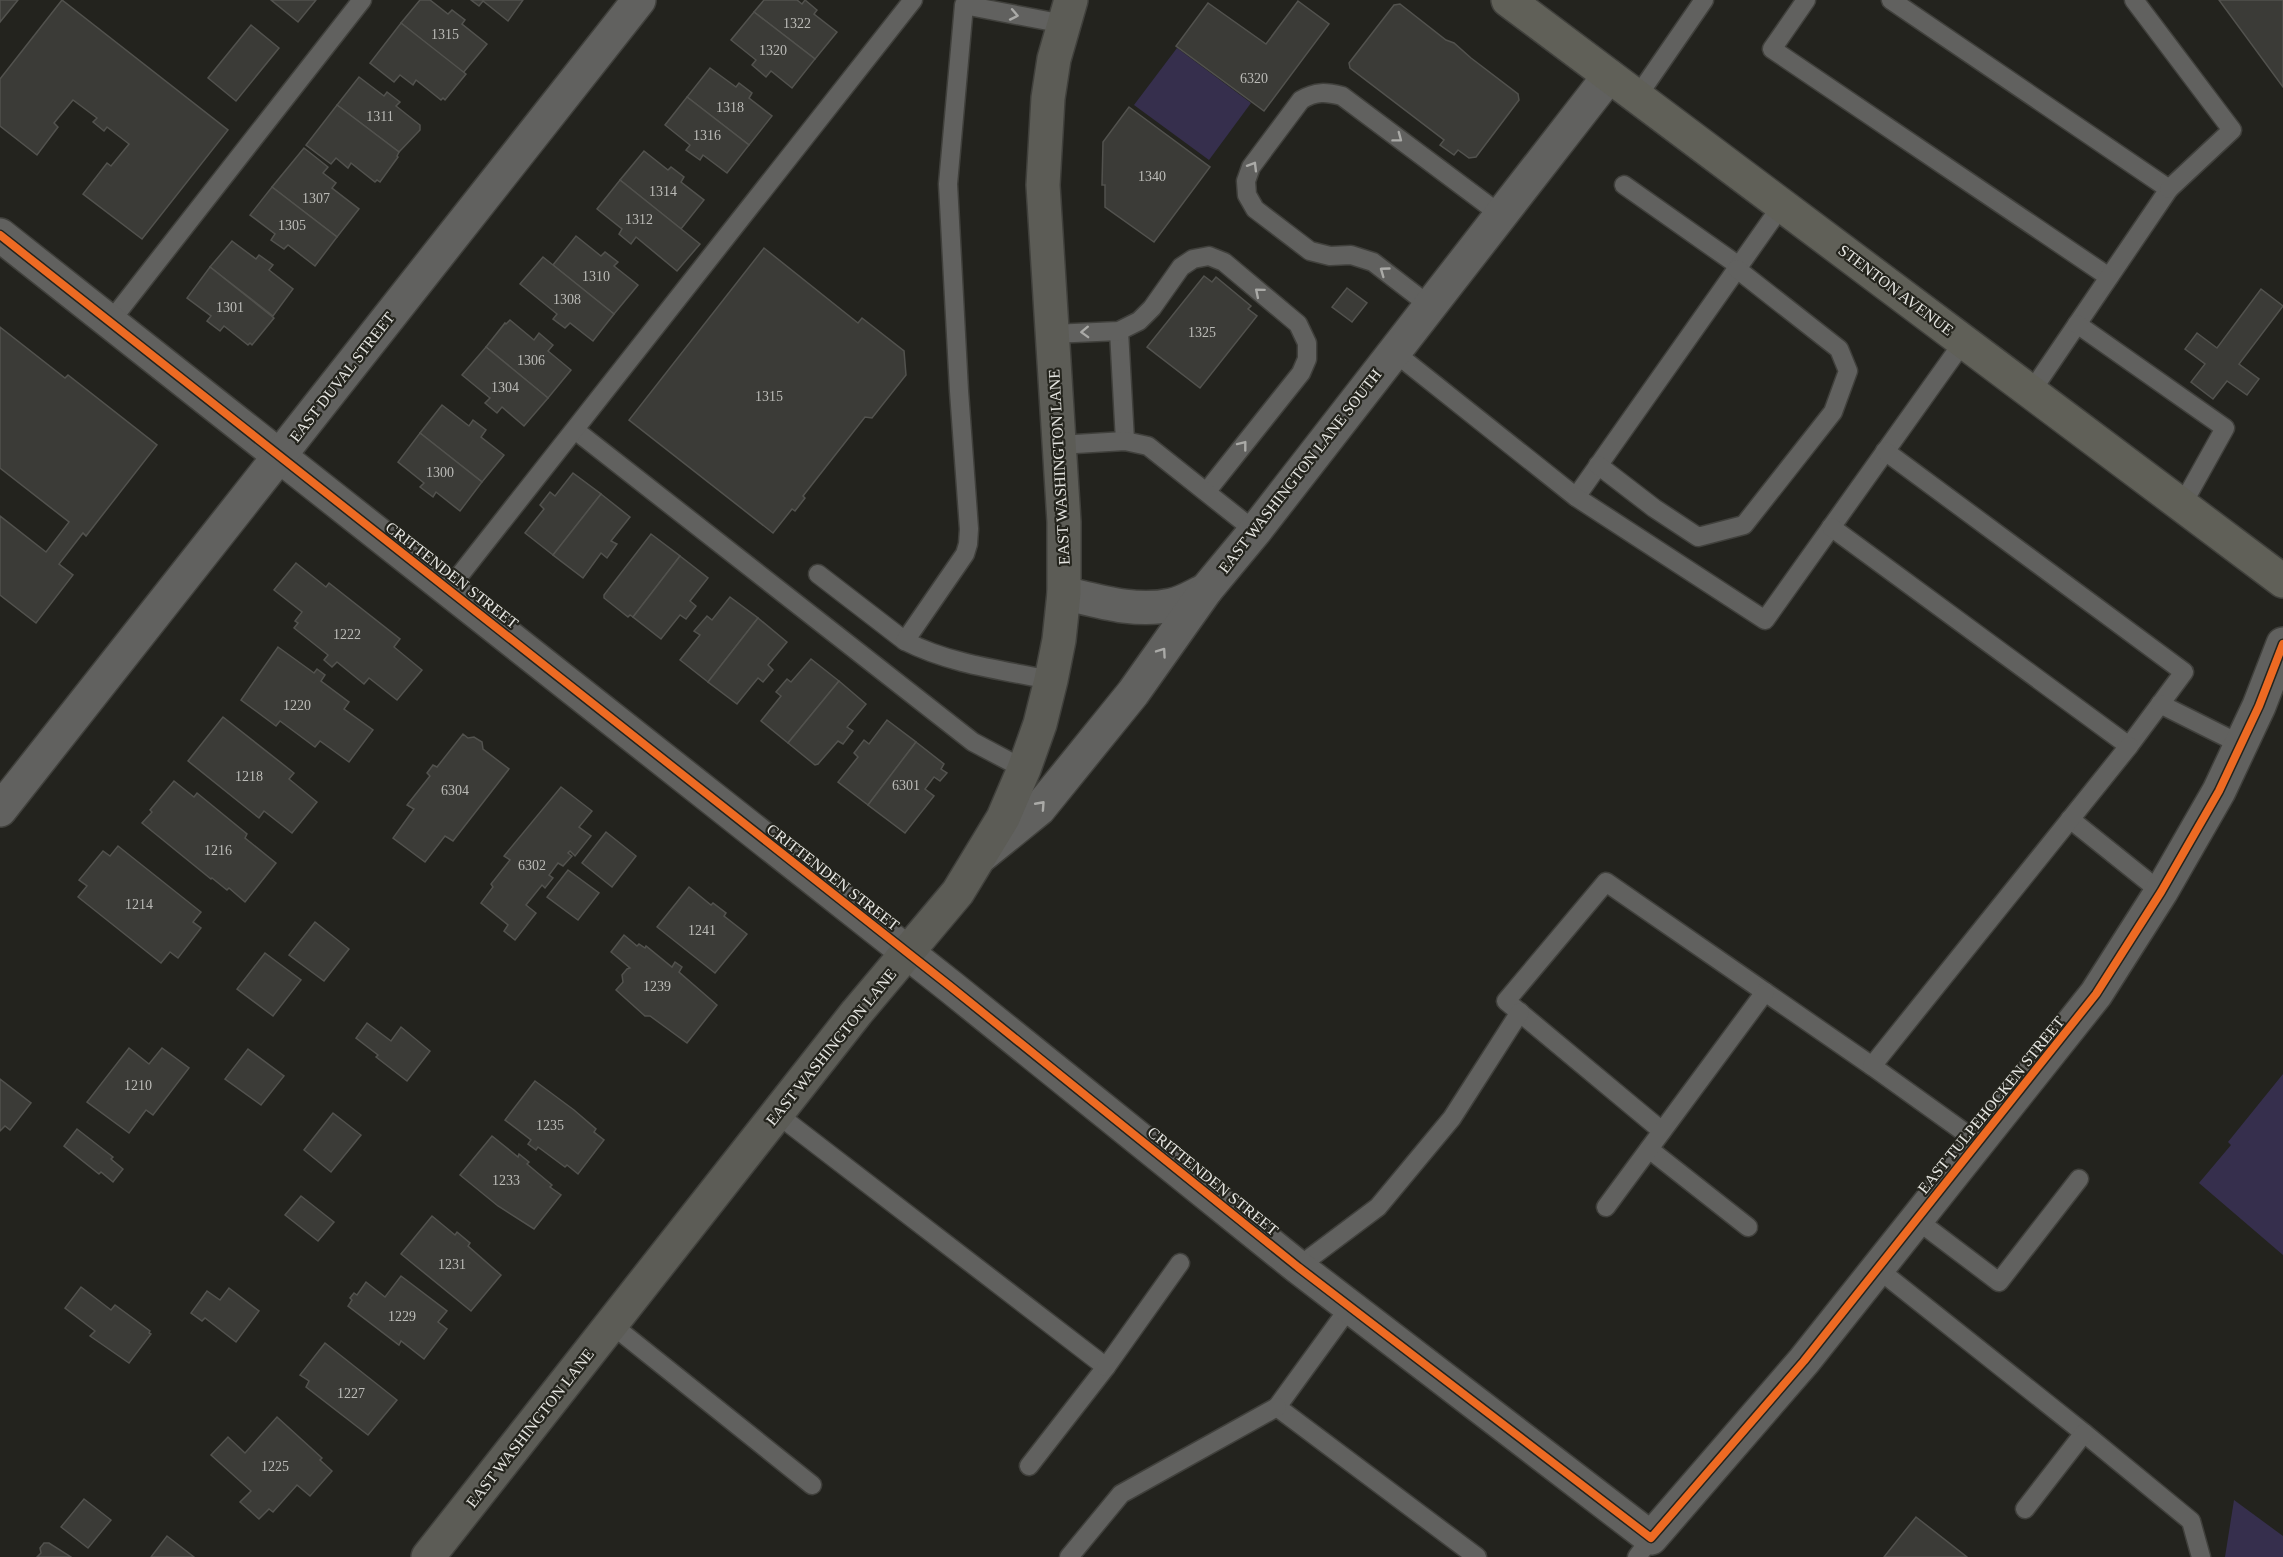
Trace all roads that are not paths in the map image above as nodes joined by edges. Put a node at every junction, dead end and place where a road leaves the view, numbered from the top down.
1 (362, 0) edge
2 (639, 0) edge
3 (913, 0) edge
4 (1508, 0) edge
5 (1704, 0) edge
6 (1806, 0) edge
7 (1891, 0) edge
8 (2134, 0) edge
9 (1067, 12) edge
10 (1610, 76) junction
11 (1637, 97) junction
12 (1624, 185) dead end
13 (2169, 189) junction
14 (1782, 205) junction
15 (1501, 215) junction
16 (0, 235) edge
17 (1738, 268) junction
18 (2109, 277) junction
19 (1430, 306) junction
20 (110, 322) junction
21 (2078, 324) junction
22 (1119, 331) junction
23 (1052, 334) junction
24 (1964, 341) junction
25 (1394, 352) junction
26 (2031, 392) junction
27 (575, 430) junction
28 (1125, 441) junction
29 (1059, 445) junction
30 (1885, 451) junction
31 (280, 456) junction
32 (1598, 465) junction
33 (1207, 491) junction
34 (1576, 497) junction
35 (2181, 507) junction
36 (1832, 527) junction
37 (1255, 531) junction
38 (818, 574) dead end
39 (2283, 581) edge
40 (448, 590) junction
41 (1206, 590) junction
42 (1064, 593) junction
43 (905, 641) junction
44 (2283, 644) edge
45 (1051, 680) junction
46 (2160, 704) junction
47 (2242, 745) junction
48 (2129, 746) junction
49 (1024, 769) junction
50 (0, 810) edge
51 (2070, 819) junction
52 (981, 856) junction
53 (2161, 891) junction
54 (907, 953) junction
55 (1766, 992) junction
56 (1520, 1012) junction
57 (1872, 1066) junction
58 (777, 1114) junction
59 (1662, 1131) junction
60 (1978, 1142) junction
61 (1649, 1149) junction
62 (2079, 1179) dead end
63 (1606, 1207) dead end
64 (1917, 1220) junction
65 (1748, 1227) dead end
66 (1180, 1263) dead end
67 (1298, 1268) junction
68 (1878, 1269) junction
69 (1350, 1308) junction
70 (611, 1324) junction
71 (1106, 1367) junction
72 (1277, 1407) junction
73 (2084, 1433) junction
74 (1029, 1466) dead end
75 (812, 1485) dead end
76 (2025, 1509) dead end
77 (1644, 1548) edge
78 (428, 1557) edge
79 (1069, 1557) edge
80 (1477, 1557) edge
81 (2201, 1557) edge

1 - 20 lane
2 - 31 street, EAST DUVAL STREET
3 - 27 lane
4 - 10 main road, STENTON AVENUE
5 - 11 lane
6 - 18 lane
7 - 13 lane
8 - 13 lane
9 - 23 main road, EAST WASHINGTON LANE
43 -> 9 lane
10 - 11 main road, STENTON AVENUE
10 - 15 street, EAST WASHINGTON LANE SOUTH
11 - 14 main road, STENTON AVENUE
12 - 17 lane
13 - 18 lane
14 - 17 lane
14 - 24 main road, STENTON AVENUE
15 - 19 street, EAST WASHINGTON LANE SOUTH
19 -> 15 lane
16 - 20 street, CRITTENDEN STREET
17 - 32 lane
17 - 32 lane
18 - 21 lane
19 - 25 street, EAST WASHINGTON LANE SOUTH
20 - 31 street, CRITTENDEN STREET
21 - 26 lane
21 - 35 lane
22 -> 23 lane
22 - 28 lane
33 -> 22 lane
23 - 29 main road, EAST WASHINGTON LANE
24 - 26 main road, STENTON AVENUE
24 - 30 lane
25 - 34 lane
25 - 37 street, EAST WASHINGTON LANE SOUTH
26 - 35 main road, STENTON AVENUE
27 - 40 lane
27 - 49 lane
28 - 29 lane
28 - 33 lane
29 - 42 main road, EAST WASHINGTON LANE
30 - 36 lane
30 - 46 lane
31 - 40 street, CRITTENDEN STREET
31 - 50 street, EAST DUVAL STREET
32 - 34 lane
33 - 37 lane
34 - 36 lane
35 - 39 main road, STENTON AVENUE
36 - 48 lane
37 - 41 street, EAST WASHINGTON LANE SOUTH
38 - 43 lane
40 - 54 street, CRITTENDEN STREET
41 - 42 street
52 -> 41 street, EAST WASHINGTON LANE SOUTH
42 - 45 main road, EAST WASHINGTON LANE
43 - 45 lane
44 - 47 street, EAST TULPEHOCKEN STREET
45 - 49 main road, EAST WASHINGTON LANE
46 - 47 lane
46 - 48 lane
47 - 53 street, EAST TULPEHOCKEN STREET
48 - 51 lane
49 - 52 main road, EAST WASHINGTON LANE
51 - 53 lane
51 - 57 lane
52 - 54 main road, EAST WASHINGTON LANE
53 - 60 street, EAST TULPEHOCKEN STREET
54 - 58 main road, EAST WASHINGTON LANE
54 - 67 street, CRITTENDEN STREET
55 - 56 lane
55 - 57 lane
55 - 59 lane
56 - 59 lane
56 - 67 lane
57 - 60 lane
58 - 70 main road, EAST WASHINGTON LANE
58 - 71 lane
59 - 61 lane
60 - 64 street, EAST TULPEHOCKEN STREET
61 - 63 lane
61 - 65 lane
62 - 64 lane
64 - 68 street, EAST TULPEHOCKEN STREET
66 - 71 lane
67 - 69 street, CRITTENDEN STREET
68 - 73 lane
68 - 77 street, EAST TULPEHOCKEN STREET
69 - 72 lane
69 - 77 street, CRITTENDEN STREET
70 - 75 lane
70 - 78 main road, EAST WASHINGTON LANE
71 - 74 lane
72 - 79 lane
72 - 80 lane
73 - 76 lane
73 - 81 lane

